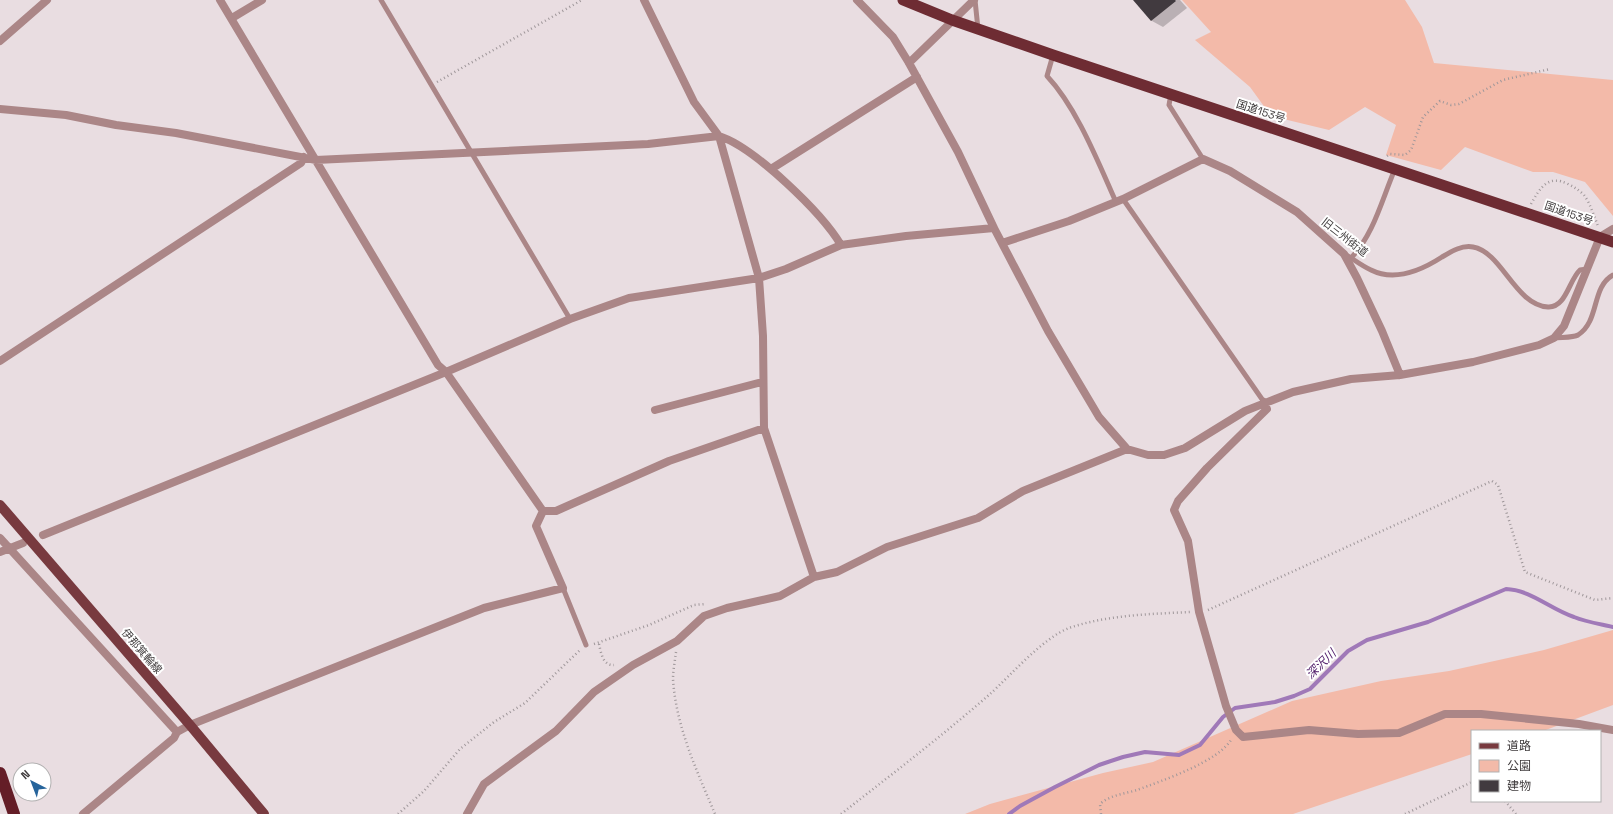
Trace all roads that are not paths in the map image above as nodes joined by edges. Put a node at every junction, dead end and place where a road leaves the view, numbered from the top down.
1 (47, 0) edge
2 (220, 0) edge
3 (262, 0) edge
4 (381, 0) edge
5 (644, 0) edge
6 (857, 0) edge
7 (903, 0) edge
8 (974, 0) edge
9 (232, 18) junction
10 (952, 20) junction
11 (978, 29) junction
12 (0, 41) edge
13 (1053, 55) junction
14 (909, 63) junction
15 (917, 77) junction
16 (1171, 94) junction
17 (0, 109) edge
18 (718, 136) junction
19 (471, 153) junction
20 (304, 157) junction
21 (1203, 159) junction
22 (316, 160) junction
23 (771, 169) junction
24 (1395, 169) junction
25 (1120, 200) junction
26 (994, 228) junction
27 (1613, 229) edge
28 (1600, 237) junction
29 (1613, 242) edge
30 (1002, 243) junction
31 (841, 244) junction
32 (1347, 256) junction
33 (1587, 269) junction
34 (1613, 274) edge
35 (759, 278) junction
36 (570, 319) junction
37 (1554, 338) junction
38 (0, 362) edge
39 (446, 372) junction
40 (1400, 375) junction
41 (762, 382) junction
42 (1264, 402) junction
43 (655, 410) dead end
44 (764, 428) junction
45 (1127, 449) junction
46 (0, 505) edge
47 (543, 511) junction
48 (42, 534) dead end
49 (0, 538) edge
50 (23, 543) dead end
51 (9, 548) junction
52 (0, 552) edge
53 (814, 577) junction
54 (564, 588) junction
55 (586, 645) road end
56 (190, 725) junction
57 (1613, 730) edge
58 (177, 732) junction
59 (0, 773) edge
60 (14, 814) edge
61 (83, 814) edge
62 (264, 814) edge
63 (467, 814) edge

1 - 12 street
2 - 9 street
3 - 9 street
4 - 19 lane
5 - 18 street
6 - 14 street
7 - 10 highway, 国道153号
8 - 10 street
8 - 11 lane
9 - 22 street
10 - 11 highway, 国道153号
10 - 14 street
11 - 13 highway, 国道153号
13 - 16 highway, 国道153号
13 - 25 lane
14 - 15 street
15 - 23 street
15 - 26 street
16 - 21 lane
16 - 24 highway, 国道153号
17 - 20 street
18 - 19 street
18 - 23 street
18 - 35 street
19 - 22 street
19 - 36 lane
20 - 22 street
20 - 38 street
21 - 25 street
21 - 32 street, 旧三州街道
22 - 39 street
23 - 31 street
24 - 28 highway, 国道153号
24 - 32 lane
25 - 30 street
25 - 42 lane
26 - 30 street
26 - 31 street
27 - 28 street
28 - 29 highway, 国道153号
28 - 33 street
30 - 45 street
31 - 35 street
32 - 33 lane, 旧三州街道
32 - 40 street
33 - 37 street
34 - 37 lane
35 - 36 street
35 - 41 street
36 - 39 street
37 - 40 street
39 - 47 street
39 - 48 street
40 - 42 street
41 - 43 street
41 - 44 street
42 - 45 street
42 - 57 street
44 - 47 street
44 - 53 street
45 - 53 street
46 - 56 main road, 伊那箕輪線
47 - 54 street
49 - 51 street
50 - 51 street
51 - 52 street
51 - 58 street
53 - 63 street
54 - 55 lane
54 - 56 street
56 - 58 street
56 - 62 main road, 伊那箕輪線
58 - 61 street
59 - 60 highway

